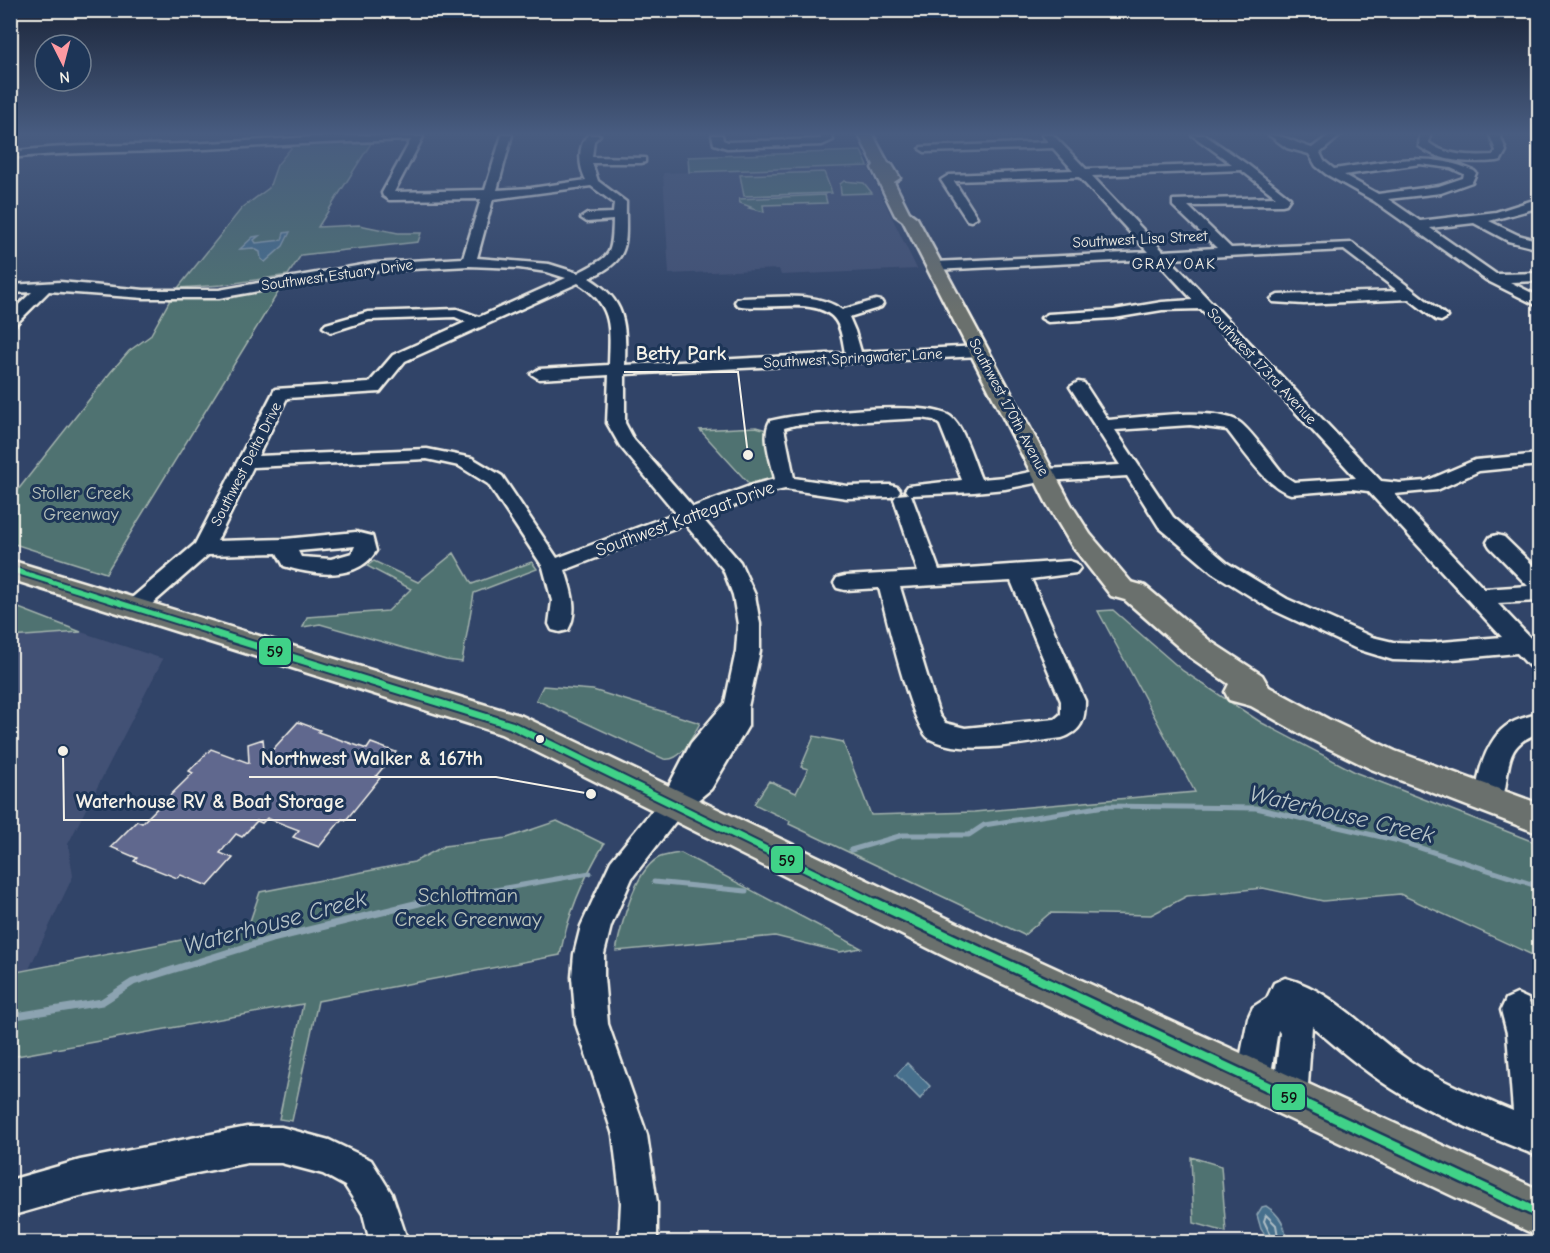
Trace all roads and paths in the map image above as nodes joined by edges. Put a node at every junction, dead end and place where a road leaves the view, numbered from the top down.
1 (388, 193) edge
2 (510, 193) edge
3 (612, 193) edge
4 (892, 193) edge
5 (956, 193) edge
6 (1100, 193) edge
7 (1278, 193) edge
8 (1372, 193) edge
9 (1406, 193) edge
10 (489, 195) junction
11 (1379, 197) junction
12 (1539, 202) edge
13 (1527, 208) junction
14 (1539, 213) edge
15 (618, 216) junction
16 (972, 217) dead end
17 (587, 218) dead end
18 (1477, 220) junction
19 (1419, 225) junction
20 (1539, 245) edge
21 (1226, 250) junction
22 (1159, 256) junction
23 (470, 262) junction
24 (934, 266) junction
25 (1539, 277) edge
26 (578, 278) junction
27 (1493, 278) junction
28 (45, 287) junction
29 (10, 289) edge
30 (1412, 295) junction
31 (1278, 299) dead end
32 (742, 302) dead end
33 (1539, 303) edge
34 (876, 304) dead end
35 (1204, 304) junction
36 (840, 315) junction
37 (1441, 317) dead end
38 (1048, 318) dead end
39 (10, 322) edge
40 (480, 322) junction
41 (331, 327) dead end
42 (980, 351) junction
43 (854, 357) junction
44 (617, 370) junction
45 (539, 374) dead end
46 (1078, 387) dead end
47 (1104, 426) junction
48 (1539, 459) edge
49 (248, 462) junction
50 (1131, 470) junction
51 (1045, 475) junction
52 (784, 483) junction
53 (1374, 485) junction
54 (974, 486) junction
55 (903, 494) junction
56 (691, 517) junction
57 (1497, 543) dead end
58 (285, 546) dead end
59 (203, 548) junction
60 (553, 567) junction
61 (1069, 568) dead end
62 (10, 569) edge
63 (1018, 573) junction
64 (931, 579) junction
65 (888, 582) junction
66 (845, 584) dead end
67 (1539, 585) edge
68 (1539, 593) edge
69 (1478, 597) junction
70 (135, 607) junction
71 (560, 624) dead end
72 (1522, 645) junction
73 (1539, 663) edge
74 (1539, 723) edge
75 (1491, 800) junction
76 (673, 806) junction
77 (1539, 819) edge
78 (1517, 1010) dead end
79 (1272, 1089) junction
80 (1536, 1138) edge
81 (10, 1198) edge
82 (1539, 1214) edge
83 (389, 1242) edge
84 (638, 1242) edge

1 - 10 street
2 - 10 street
3 - 15 street
4 - 24 main road, Southwest 170th Avenue
5 - 16 street
6 - 22 street, Southwest 173rd Avenue
7 - 21 street
8 - 11 street
9 - 11 street
10 - 23 street
11 - 19 street
12 - 13 street
13 - 14 street
13 - 18 street
15 - 17 street
15 - 26 street, Southwest Delta Drive
18 - 19 street
18 - 20 street
19 - 27 street
21 - 22 street, Southwest Lisa Street
21 - 30 street, Southwest Lisa Street
22 - 24 street, Southwest Lisa Street
22 - 35 street, Southwest 173rd Avenue
23 - 26 street, Southwest Estuary Drive
23 - 28 street, Southwest Estuary Drive
24 - 42 main road, Southwest 170th Avenue
25 - 27 street
26 - 40 street, Southwest Delta Drive
26 - 44 street
27 - 33 street
28 - 29 street, Southwest Estuary Drive
28 - 39 street
30 - 31 street
30 - 37 street
32 - 36 street
34 - 36 street
35 - 38 street
35 - 53 street, Southwest 173rd Avenue
36 - 43 street
40 - 41 street
40 - 49 street, Southwest Delta Drive
42 - 43 street, Southwest Springwater Lane
42 - 51 main road, Southwest 170th Avenue
43 - 44 street, Southwest Springwater Lane
44 - 45 street, Southwest Springwater Lane
44 - 56 street
46 - 47 street
47 - 50 street
47 - 53 street
48 - 53 street
49 - 59 street, Southwest Delta Drive
49 - 60 street
50 - 51 street, Southwest Kattegat Drive
50 - 72 street
51 - 54 street, Southwest Kattegat Drive
51 - 75 main road, Southwest 170th Avenue
52 - 54 street
52 - 55 street, Southwest Kattegat Drive
52 - 56 street, Southwest Kattegat Drive
53 - 69 street, Southwest 173rd Avenue
54 - 55 street, Southwest Kattegat Drive
55 - 64 street
56 - 60 street, Southwest Kattegat Drive
56 - 76 street
57 - 67 street
58 - 59 street
59 - 70 street, Southwest Delta Drive
60 - 71 street
61 - 63 street
62 - 70 main road
63 - 64 street
63 - 65 street
64 - 65 street
65 - 66 street
68 - 69 street
69 - 72 street, Southwest 173rd Avenue
70 - 76 main road
72 - 73 street, Southwest 173rd Avenue
74 - 75 street
75 - 77 main road, Southwest 170th Avenue
76 - 79 main road
76 - 84 street
78 - 80 street
79 - 80 street
79 - 82 main road
81 - 83 street

